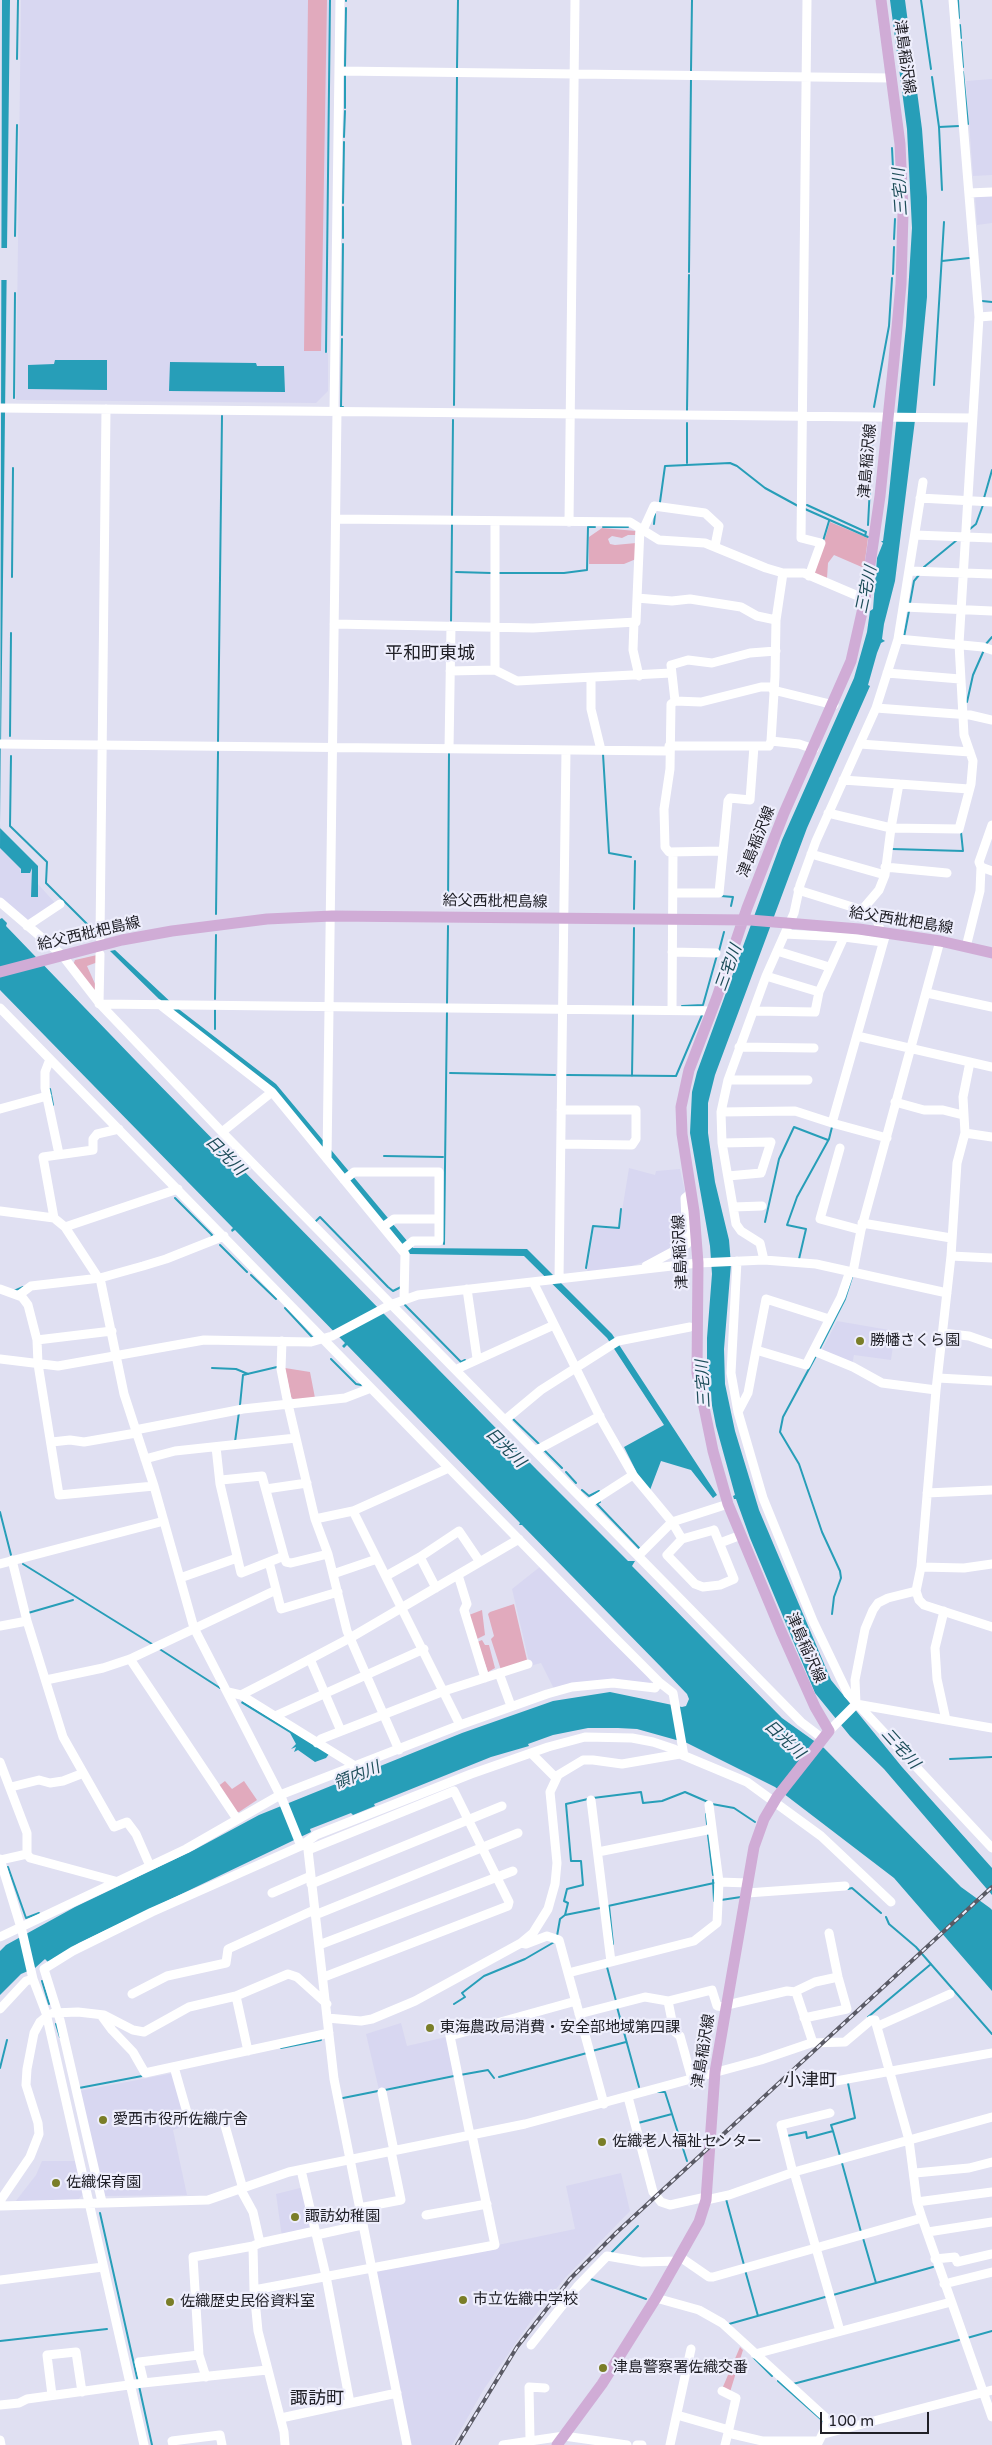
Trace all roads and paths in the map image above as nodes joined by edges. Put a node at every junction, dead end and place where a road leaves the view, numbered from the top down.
1 (340, 0) edge
2 (575, 0) edge
3 (807, 0) edge
4 (881, 0) edge
5 (954, 0) edge
6 (339, 70) junction
7 (574, 74) junction
8 (806, 76) junction
9 (890, 78) junction
10 (992, 192) edge
11 (969, 194) junction
12 (992, 316) edge
13 (979, 317) junction
14 (4, 408) edge
15 (106, 409) junction
16 (336, 411) junction
17 (570, 414) junction
18 (803, 416) junction
19 (890, 417) junction
20 (972, 418) junction
21 (923, 482) dead end
22 (920, 498) junction
23 (968, 500) junction
24 (992, 502) edge
25 (336, 519) junction
26 (495, 521) junction
27 (569, 522) junction
28 (641, 529) junction
29 (915, 535) junction
30 (966, 538) junction
31 (992, 538) edge
32 (715, 546) junction
33 (910, 571) junction
34 (783, 572) junction
35 (963, 573) junction
36 (992, 574) edge
37 (809, 576) junction
38 (637, 598) junction
39 (865, 599) junction
40 (904, 606) junction
41 (961, 610) junction
42 (992, 611) edge
43 (776, 620) junction
44 (634, 622) junction
45 (334, 624) junction
46 (451, 626) junction
47 (494, 626) junction
48 (898, 639) junction
49 (959, 644) junction
50 (992, 650) edge
51 (776, 651) junction
52 (495, 670) junction
53 (450, 671) junction
54 (671, 673) junction
55 (887, 673) junction
56 (639, 676) junction
57 (591, 679) junction
58 (960, 679) junction
59 (774, 689) junction
60 (676, 701) junction
61 (834, 705) junction
62 (876, 708) junction
63 (964, 715) junction
64 (992, 720) edge
65 (771, 741) junction
66 (2, 744) edge
67 (860, 744) junction
68 (102, 745) junction
69 (754, 746) junction
70 (333, 747) junction
71 (449, 748) junction
72 (669, 749) junction
73 (814, 749) junction
74 (566, 750) junction
75 (600, 750) junction
76 (970, 752) junction
77 (843, 780) junction
78 (900, 784) junction
79 (968, 789) junction
80 (828, 814) junction
81 (992, 825) edge
82 (891, 828) junction
83 (722, 851) junction
84 (673, 852) junction
85 (811, 854) junction
86 (981, 867) junction
87 (885, 871) junction
88 (992, 871) edge
89 (947, 873) dead end
90 (798, 890) junction
91 (673, 893) junction
92 (0, 902) edge
93 (60, 904) dead end
94 (862, 910) junction
95 (332, 916) junction
96 (563, 918) junction
97 (673, 919) junction
98 (746, 920) junction
99 (26, 926) junction
100 (785, 934) junction
101 (100, 936) dead end
102 (883, 936) junction
103 (844, 937) junction
104 (940, 941) junction
105 (966, 947) junction
106 (776, 951) junction
107 (672, 952) junction
108 (716, 953) dead end
109 (992, 953) edge
110 (100, 954) dead end
111 (62, 955) junction
112 (829, 967) junction
113 (0, 972) edge
114 (766, 976) junction
115 (819, 992) junction
116 (927, 993) junction
117 (100, 1004) junction
118 (161, 1004) junction
119 (330, 1006) junction
120 (992, 1007) edge
121 (0, 1008) edge
122 (562, 1009) junction
123 (672, 1010) junction
124 (754, 1010) junction
125 (711, 1011) junction
126 (857, 1036) junction
127 (739, 1047) junction
128 (814, 1048) dead end
129 (911, 1048) junction
130 (50, 1059) junction
131 (970, 1062) junction
132 (992, 1067) edge
133 (728, 1080) junction
134 (808, 1080) dead end
135 (272, 1092) junction
136 (47, 1096) junction
137 (895, 1102) junction
138 (0, 1109) edge
139 (561, 1110) junction
140 (721, 1112) junction
141 (963, 1115) junction
142 (832, 1123) junction
143 (119, 1129) junction
144 (222, 1132) junction
145 (965, 1133) junction
146 (992, 1137) edge
147 (887, 1138) junction
148 (722, 1143) junction
149 (561, 1144) junction
150 (840, 1148) dead end
151 (60, 1154) junction
152 (327, 1158) junction
153 (728, 1176) junction
154 (347, 1177) junction
155 (178, 1190) junction
156 (691, 1193) junction
157 (762, 1206) dead end
158 (733, 1207) junction
159 (0, 1213) edge
160 (54, 1218) junction
161 (439, 1219) junction
162 (387, 1224) junction
163 (65, 1227) junction
164 (862, 1227) junction
165 (224, 1236) junction
166 (951, 1238) junction
167 (405, 1247) junction
168 (951, 1256) junction
169 (992, 1258) edge
170 (764, 1260) junction
171 (735, 1261) junction
172 (703, 1263) junction
173 (638, 1269) junction
174 (851, 1272) junction
175 (99, 1278) junction
176 (558, 1279) junction
177 (533, 1282) junction
178 (0, 1289) edge
179 (467, 1289) junction
180 (947, 1293) junction
181 (19, 1295) junction
182 (404, 1300) junction
183 (392, 1305) junction
184 (829, 1320) junction
185 (554, 1325) junction
186 (690, 1327) dead end
187 (112, 1332) junction
188 (942, 1334) junction
189 (328, 1337) junction
190 (37, 1340) junction
191 (282, 1341) junction
192 (992, 1344) edge
193 (756, 1350) junction
194 (817, 1352) junction
195 (118, 1357) junction
196 (477, 1358) junction
197 (0, 1360) edge
198 (38, 1364) junction
199 (576, 1368) junction
200 (457, 1369) junction
201 (938, 1378) junction
202 (992, 1381) edge
203 (371, 1388) junction
204 (936, 1390) junction
205 (288, 1404) junction
206 (738, 1412) junction
207 (600, 1416) junction
208 (505, 1420) junction
209 (136, 1431) junction
210 (296, 1438) junction
211 (52, 1442) junction
212 (216, 1447) junction
213 (535, 1452) junction
214 (145, 1459) junction
215 (449, 1468) junction
216 (633, 1475) junction
217 (221, 1480) junction
218 (307, 1483) junction
219 (154, 1486) junction
220 (266, 1490) junction
221 (992, 1490) edge
222 (927, 1493) junction
223 (588, 1504) junction
224 (728, 1504) junction
225 (353, 1511) junction
226 (315, 1519) junction
227 (164, 1521) junction
228 (672, 1522) junction
229 (741, 1535) junction
230 (519, 1539) junction
231 (682, 1539) junction
232 (720, 1543) junction
233 (328, 1554) junction
234 (284, 1556) junction
235 (638, 1556) junction
236 (420, 1557) junction
237 (237, 1558) junction
238 (377, 1559) junction
239 (12, 1560) junction
240 (269, 1562) junction
241 (480, 1562) junction
242 (0, 1564) edge
243 (992, 1564) edge
244 (921, 1567) junction
245 (333, 1574) junction
246 (458, 1575) junction
247 (386, 1576) junction
248 (180, 1578) junction
249 (436, 1588) junction
250 (276, 1590) junction
251 (916, 1591) junction
252 (338, 1592) junction
253 (403, 1608) junction
254 (944, 1611) junction
255 (27, 1621) junction
256 (0, 1626) edge
257 (992, 1627) edge
258 (194, 1628) junction
259 (350, 1638) junction
260 (424, 1650) junction
261 (130, 1659) junction
262 (310, 1659) junction
263 (528, 1664) dead end
264 (499, 1674) junction
265 (366, 1676) junction
266 (485, 1678) junction
267 (46, 1680) junction
268 (659, 1682) junction
269 (444, 1691) junction
270 (228, 1692) junction
271 (325, 1694) junction
272 (241, 1695) junction
273 (856, 1704) junction
274 (511, 1706) junction
275 (383, 1715) junction
276 (275, 1716) junction
277 (946, 1720) junction
278 (460, 1725) junction
279 (992, 1728) edge
280 (341, 1731) junction
281 (827, 1734) junction
282 (317, 1742) junction
283 (398, 1750) junction
284 (531, 1753) junction
285 (682, 1753) junction
286 (355, 1766) junction
287 (1, 1768) edge
288 (82, 1774) junction
289 (556, 1778) junction
290 (11, 1787) junction
291 (281, 1797) junction
292 (591, 1800) dead end
293 (776, 1800) junction
294 (709, 1805) dead end
295 (502, 1806) dead end
296 (237, 1819) junction
297 (468, 1820) junction
298 (712, 1829) junction
299 (518, 1833) dead end
300 (346, 1836) junction
301 (303, 1843) junction
302 (482, 1848) junction
303 (992, 1848) edge
304 (598, 1852) junction
305 (27, 1854) junction
306 (1, 1864) edge
307 (150, 1866) junction
308 (513, 1870) dead end
309 (496, 1877) junction
310 (311, 1880) junction
311 (115, 1881) junction
312 (719, 1882) junction
313 (846, 1886) dead end
314 (748, 1888) junction
315 (272, 1893) dead end
316 (891, 1902) dead end
317 (314, 1912) junction
318 (21, 1928) junction
319 (829, 1932) dead end
320 (0, 1936) edge
321 (521, 1942) junction
322 (319, 1945) junction
323 (611, 1962) junction
324 (568, 1973) junction
325 (33, 1977) junction
326 (324, 1977) junction
327 (838, 1977) junction
328 (794, 1992) junction
329 (132, 1994) dead end
330 (950, 1994) dead end
331 (236, 1996) junction
332 (576, 2001) junction
333 (668, 2001) junction
334 (327, 2004) junction
335 (727, 2006) junction
336 (0, 2008) edge
337 (58, 2012) junction
338 (579, 2014) junction
339 (46, 2015) junction
340 (101, 2015) junction
341 (328, 2018) junction
342 (804, 2018) junction
343 (878, 2026) junction
344 (329, 2033) junction
345 (813, 2043) junction
346 (248, 2051) junction
347 (992, 2053) edge
348 (174, 2067) junction
349 (890, 2071) junction
350 (715, 2072) junction
351 (692, 2079) junction
352 (836, 2081) dead end
353 (382, 2092) dead end
354 (628, 2097) junction
355 (604, 2104) junction
356 (830, 2113) dead end
357 (992, 2117) edge
358 (471, 2135) junction
359 (909, 2140) junction
360 (392, 2151) junction
361 (348, 2160) junction
362 (992, 2162) edge
363 (301, 2170) junction
364 (793, 2172) junction
365 (915, 2173) junction
366 (242, 2190) junction
367 (992, 2192) edge
368 (706, 2199) junction
369 (0, 2201) edge
370 (102, 2202) junction
371 (918, 2202) junction
372 (88, 2203) junction
373 (486, 2204) junction
374 (0, 2206) edge
375 (359, 2208) junction
376 (426, 2215) dead end
377 (922, 2218) junction
378 (992, 2222) edge
379 (362, 2225) junction
380 (928, 2232) junction
381 (316, 2233) junction
382 (257, 2244) junction
383 (816, 2248) junction
384 (992, 2254) edge
385 (678, 2259) junction
386 (935, 2259) junction
387 (103, 2267) junction
388 (371, 2268) junction
389 (992, 2272) edge
390 (326, 2276) junction
391 (0, 2280) edge
392 (944, 2284) junction
393 (254, 2290) junction
394 (656, 2298) junction
395 (951, 2302) junction
396 (840, 2331) junction
397 (531, 2345) dead end
398 (691, 2349) dead end
399 (199, 2354) junction
400 (755, 2354) junction
401 (267, 2370) junction
402 (206, 2377) junction
403 (138, 2384) junction
404 (545, 2388) dead end
405 (722, 2391) dead end
406 (988, 2391) edge
407 (82, 2392) junction
408 (397, 2393) junction
409 (52, 2396) junction
410 (350, 2403) junction
411 (0, 2405) edge
412 (677, 2415) junction
413 (992, 2417) edge
414 (280, 2418) junction
415 (729, 2431) junction
416 (0, 2440) edge
417 (530, 2440) junction
418 (820, 2440) edge
419 (560, 2441) edge
420 (589, 2442) edge
421 (761, 2443) edge
422 (1, 2445) edge
423 (144, 2445) edge
424 (173, 2445) edge
425 (222, 2445) edge
426 (285, 2445) edge
427 (407, 2445) edge
428 (503, 2445) edge
429 (627, 2445) edge
430 (637, 2445) edge
431 (642, 2445) edge
432 (670, 2445) edge
433 (725, 2445) edge

1 - 6 street
2 - 7 street
3 - 8 street
4 - 9 main road, 津島稲沢線
5 - 11 street
6 - 7 street
6 - 16 street
7 - 8 street
7 - 17 street
8 - 9 street
8 - 18 street
9 - 19 main road, 津島稲沢線
10 - 11 street
11 - 13 street
12 - 13 street
13 - 20 street
14 - 15 street
15 - 16 street
15 - 68 street
16 - 17 street
16 - 25 street
17 - 18 street
17 - 27 street
18 - 19 street
18 - 37 street
19 - 20 street
19 - 39 main road, 津島稲沢線
20 - 23 street
21 - 22 street
22 - 23 street
22 - 29 street
23 - 24 street
23 - 30 street
25 - 26 street
25 - 45 street
26 - 27 street
26 - 47 street
27 - 28 street
28 - 32 street
28 - 32 street
28 - 38 street
29 - 30 street
29 - 33 street
30 - 31 street
30 - 35 street
32 - 34 street
33 - 35 street
33 - 40 street
34 - 37 street
34 - 43 street
35 - 36 street
35 - 41 street
37 - 39 street
38 - 43 street
38 - 44 street
39 - 61 main road, 津島稲沢線
40 - 41 street
40 - 48 street
41 - 42 street
41 - 49 street
43 - 51 street
44 - 47 street
44 - 56 street
45 - 46 street
45 - 70 street
46 - 47 street
46 - 53 street
47 - 52 street
48 - 49 street
48 - 55 street
49 - 50 street
49 - 58 street
51 - 54 street
51 - 59 street
52 - 53 street
52 - 57 street
53 - 71 street
54 - 56 street
54 - 60 street
55 - 58 street
55 - 62 street
56 - 57 street
57 - 75 street
58 - 63 street
59 - 60 street
59 - 61 street
59 - 65 street
60 - 72 street
61 - 73 main road, 津島稲沢線
62 - 63 street
62 - 67 street
63 - 64 street
63 - 76 street
65 - 69 street
65 - 73 street
66 - 68 street
67 - 76 street
67 - 77 street
68 - 70 street
68 - 101 street
69 - 72 street
69 - 83 street
70 - 71 street
70 - 95 street
71 - 74 street
72 - 75 street
72 - 84 street
73 - 98 main road, 津島稲沢線
74 - 75 street
74 - 96 street
76 - 79 street
77 - 78 street
77 - 80 street
78 - 79 street
78 - 82 street
79 - 82 street
80 - 82 street
80 - 85 street
81 - 86 street
82 - 87 street
83 - 84 street
83 - 91 street
84 - 91 street
85 - 87 street
85 - 90 street
86 - 88 street
86 - 105 street
87 - 89 street
87 - 94 street
90 - 94 street
90 - 100 street
91 - 97 street
92 - 99 street
93 - 99 street
94 - 102 street
95 - 96 main road, 給父西枇杷島線
95 - 111 main road, 給父西枇杷島線
95 - 119 street
96 - 97 main road, 給父西枇杷島線
96 - 122 street
97 - 98 main road, 給父西枇杷島線
97 - 107 street
98 - 102 main road, 給父西枇杷島線
98 - 125 main road, 津島稲沢線
99 - 111 street
100 - 103 street
100 - 106 street
102 - 103 street
102 - 104 main road, 給父西枇杷島線
102 - 126 street
103 - 112 street
104 - 105 main road, 給父西枇杷島線
104 - 116 street
105 - 109 main road, 給父西枇杷島線
106 - 112 street
106 - 114 street
107 - 108 street
107 - 123 street
110 - 117 street
111 - 113 main road, 給父西枇杷島線
111 - 117 street
112 - 115 street
114 - 115 street
114 - 124 street
115 - 124 street
116 - 120 street
116 - 129 street
117 - 118 street
117 - 144 street
118 - 119 street
118 - 135 street
119 - 122 street
119 - 152 street
121 - 130 street
122 - 123 street
122 - 139 street
123 - 125 street
124 - 127 street
125 - 156 main road, 津島稲沢線
126 - 129 street
126 - 142 street
127 - 128 street
127 - 133 street
129 - 131 street
129 - 137 street
130 - 136 street
130 - 143 street
131 - 132 street
131 - 141 street
133 - 134 street
133 - 140 street
135 - 144 street
135 - 152 street
136 - 138 street
136 - 151 street
137 - 141 street
137 - 147 street
139 - 149 street
139 - 149 street
140 - 142 street
140 - 148 street
141 - 145 street
142 - 147 street
143 - 151 street
143 - 155 street
144 - 183 street
145 - 146 street
145 - 166 street
147 - 164 street
148 - 153 street
148 - 153 street
149 - 176 street
150 - 164 street
151 - 160 street
152 - 154 street
153 - 158 street
154 - 161 street
154 - 162 street
155 - 163 street
155 - 165 street
156 - 172 main road, 津島稲沢線
156 - 173 street
157 - 158 street
158 - 170 street
159 - 160 street
160 - 163 street
161 - 162 street
161 - 167 street
162 - 167 street
163 - 175 street
164 - 166 street
164 - 174 street
165 - 175 street
165 - 189 street
166 - 168 street
167 - 182 street
168 - 169 street
168 - 180 street
170 - 171 street
170 - 174 street
171 - 172 street
171 - 206 street
172 - 173 street
172 - 224 main road, 津島稲沢線
173 - 176 street
174 - 180 street
174 - 184 street
175 - 181 street
175 - 187 street
176 - 177 street
177 - 179 street
177 - 185 street
178 - 181 street
179 - 182 street
179 - 196 street
180 - 188 street
181 - 190 street
182 - 183 street
183 - 189 street
183 - 200 street
184 - 193 street
184 - 194 street
185 - 196 street
185 - 199 street
186 - 199 street
187 - 190 street
187 - 195 street
188 - 192 street
188 - 201 street
189 - 191 street
189 - 203 street
190 - 198 street
191 - 195 street
191 - 205 street
193 - 194 street
193 - 206 street
194 - 204 street
195 - 198 street
195 - 209 street
196 - 200 street
197 - 198 street
198 - 211 street
199 - 207 street
199 - 208 street
200 - 208 street
201 - 202 street
201 - 204 street
203 - 205 street
203 - 215 street
204 - 222 street
205 - 209 street
205 - 210 street
206 - 273 street
207 - 213 street
207 - 216 street
208 - 213 street
209 - 211 street
209 - 214 street
210 - 212 street
210 - 218 street
211 - 219 street
212 - 214 street
212 - 217 street
213 - 223 street
214 - 219 street
215 - 225 street
215 - 230 street
216 - 223 street
216 - 228 street
217 - 220 street
217 - 237 street
218 - 220 street
218 - 226 street
219 - 227 street
220 - 234 street
221 - 222 street
222 - 244 street
223 - 235 street
224 - 228 street
224 - 229 main road, 津島稲沢線
225 - 226 street
225 - 238 street
226 - 233 street
227 - 239 street
227 - 248 street
228 - 231 street
228 - 235 street
229 - 232 street
229 - 281 main road, 津島稲沢線
230 - 241 street
230 - 268 street
231 - 232 street
231 - 232 street
233 - 234 street
233 - 245 street
234 - 240 street
235 - 281 street
236 - 241 street
236 - 247 street
236 - 249 street
237 - 240 street
237 - 248 street
238 - 245 street
238 - 247 street
239 - 242 street
239 - 255 street
240 - 250 street
241 - 246 street
243 - 244 street
244 - 251 street
245 - 252 street
246 - 249 street
246 - 266 street
247 - 253 street
248 - 258 street
249 - 253 street
250 - 252 street
250 - 258 street
251 - 254 street
251 - 273 street
252 - 259 street
253 - 259 street
253 - 260 street
254 - 257 street
254 - 277 street
255 - 256 street
255 - 267 street
258 - 261 street
258 - 270 street
259 - 262 street
259 - 265 street
260 - 265 street
260 - 269 street
261 - 267 street
261 - 296 street
262 - 271 street
262 - 272 street
263 - 264 street
264 - 266 street
264 - 274 street
265 - 271 street
265 - 275 street
266 - 269 street
267 - 288 street
268 - 274 street
268 - 285 street
269 - 275 street
269 - 278 street
270 - 272 street
270 - 291 street
271 - 276 street
271 - 280 street
272 - 276 street
273 - 277 street
273 - 281 street
273 - 303 street
274 - 278 street
275 - 280 street
275 - 283 street
276 - 282 street
277 - 279 street
278 - 283 street
280 - 282 street
281 - 293 main road, 津島稲沢線
282 - 286 street
283 - 286 street
284 - 285 street
284 - 289 street
284 - 301 street
285 - 289 street
285 - 293 street
286 - 291 street
287 - 290 street
288 - 290 street
288 - 307 street
289 - 321 street
290 - 305 street
291 - 296 street
291 - 301 street
292 - 304 street
293 - 314 main road, 津島稲沢線
293 - 316 street
294 - 298 street
295 - 297 street
296 - 307 street
297 - 300 street
297 - 302 street
297 - 310 street
298 - 304 street
298 - 312 street
299 - 302 street
300 - 301 street
300 - 310 street
301 - 337 street
302 - 309 street
302 - 317 street
304 - 323 street
305 - 306 street
305 - 311 street
306 - 318 street
307 - 311 street
308 - 309 street
309 - 322 street
309 - 326 street
310 - 315 street
310 - 317 street
311 - 318 street
312 - 314 street
312 - 323 street
313 - 314 street
314 - 335 main road, 津島稲沢線
317 - 322 street
317 - 329 street
318 - 320 street
318 - 325 street
319 - 327 street
321 - 324 street
321 - 341 street
322 - 326 street
323 - 324 street
324 - 332 street
325 - 336 street
325 - 339 street
326 - 334 street
327 - 328 street
327 - 342 street
328 - 335 street
328 - 342 street
330 - 343 street
331 - 334 street
331 - 340 street
331 - 346 street
332 - 338 street
332 - 358 street
333 - 335 street
333 - 338 street
333 - 351 street
334 - 341 street
335 - 350 main road, 津島稲沢線
337 - 339 street
337 - 340 street
337 - 370 street
338 - 355 street
339 - 369 street
339 - 372 street
340 - 348 street
341 - 344 street
342 - 345 street
343 - 345 street
343 - 349 street
344 - 346 street
344 - 361 street
345 - 350 street
346 - 348 street
347 - 349 street
348 - 366 street
349 - 352 street
349 - 359 street
350 - 351 street
350 - 368 main road, 津島稲沢線
351 - 354 street
353 - 360 street
354 - 355 street
354 - 368 street
355 - 358 street
356 - 364 street
357 - 359 street
358 - 360 street
358 - 373 street
359 - 364 street
359 - 365 street
360 - 361 street
360 - 375 street
361 - 363 street
361 - 375 street
362 - 365 street
363 - 366 street
363 - 381 street
364 - 368 street
364 - 383 street
365 - 371 street
366 - 370 street
366 - 382 street
367 - 371 street
368 - 385 main road, 津島稲沢線
370 - 372 street
371 - 377 street
372 - 374 street
372 - 387 street
373 - 376 street
373 - 388 street
375 - 379 street
377 - 380 street
377 - 383 street
378 - 380 street
379 - 381 street
379 - 388 street
380 - 386 street
381 - 382 street
381 - 390 street
382 - 393 street
382 - 399 street
383 - 385 street
383 - 396 street
384 - 386 street
385 - 394 main road, 津島稲沢線
385 - 397 street
386 - 392 street
387 - 391 street
387 - 403 street
388 - 390 street
388 - 408 street
389 - 392 street
390 - 393 street
390 - 410 street
392 - 395 street
393 - 401 street
394 - 400 street
394 - 419 main road, 津島稲沢線
395 - 396 street
395 - 406 street
396 - 400 street
398 - 412 street
399 - 402 street
399 - 403 street
400 - 418 street
401 - 402 street
401 - 414 street
402 - 403 street
403 - 407 street
403 - 423 street
404 - 417 street
405 - 415 street
406 - 413 street
406 - 418 street
407 - 409 street
407 - 409 street
408 - 410 street
408 - 427 street
409 - 411 street
410 - 414 street
412 - 415 street
412 - 432 street
414 - 426 street
415 - 421 street
415 - 433 street
416 - 422 street
417 - 419 street
417 - 428 street
418 - 421 street
419 - 420 street
420 - 429 street
424 - 425 street
430 - 431 street

